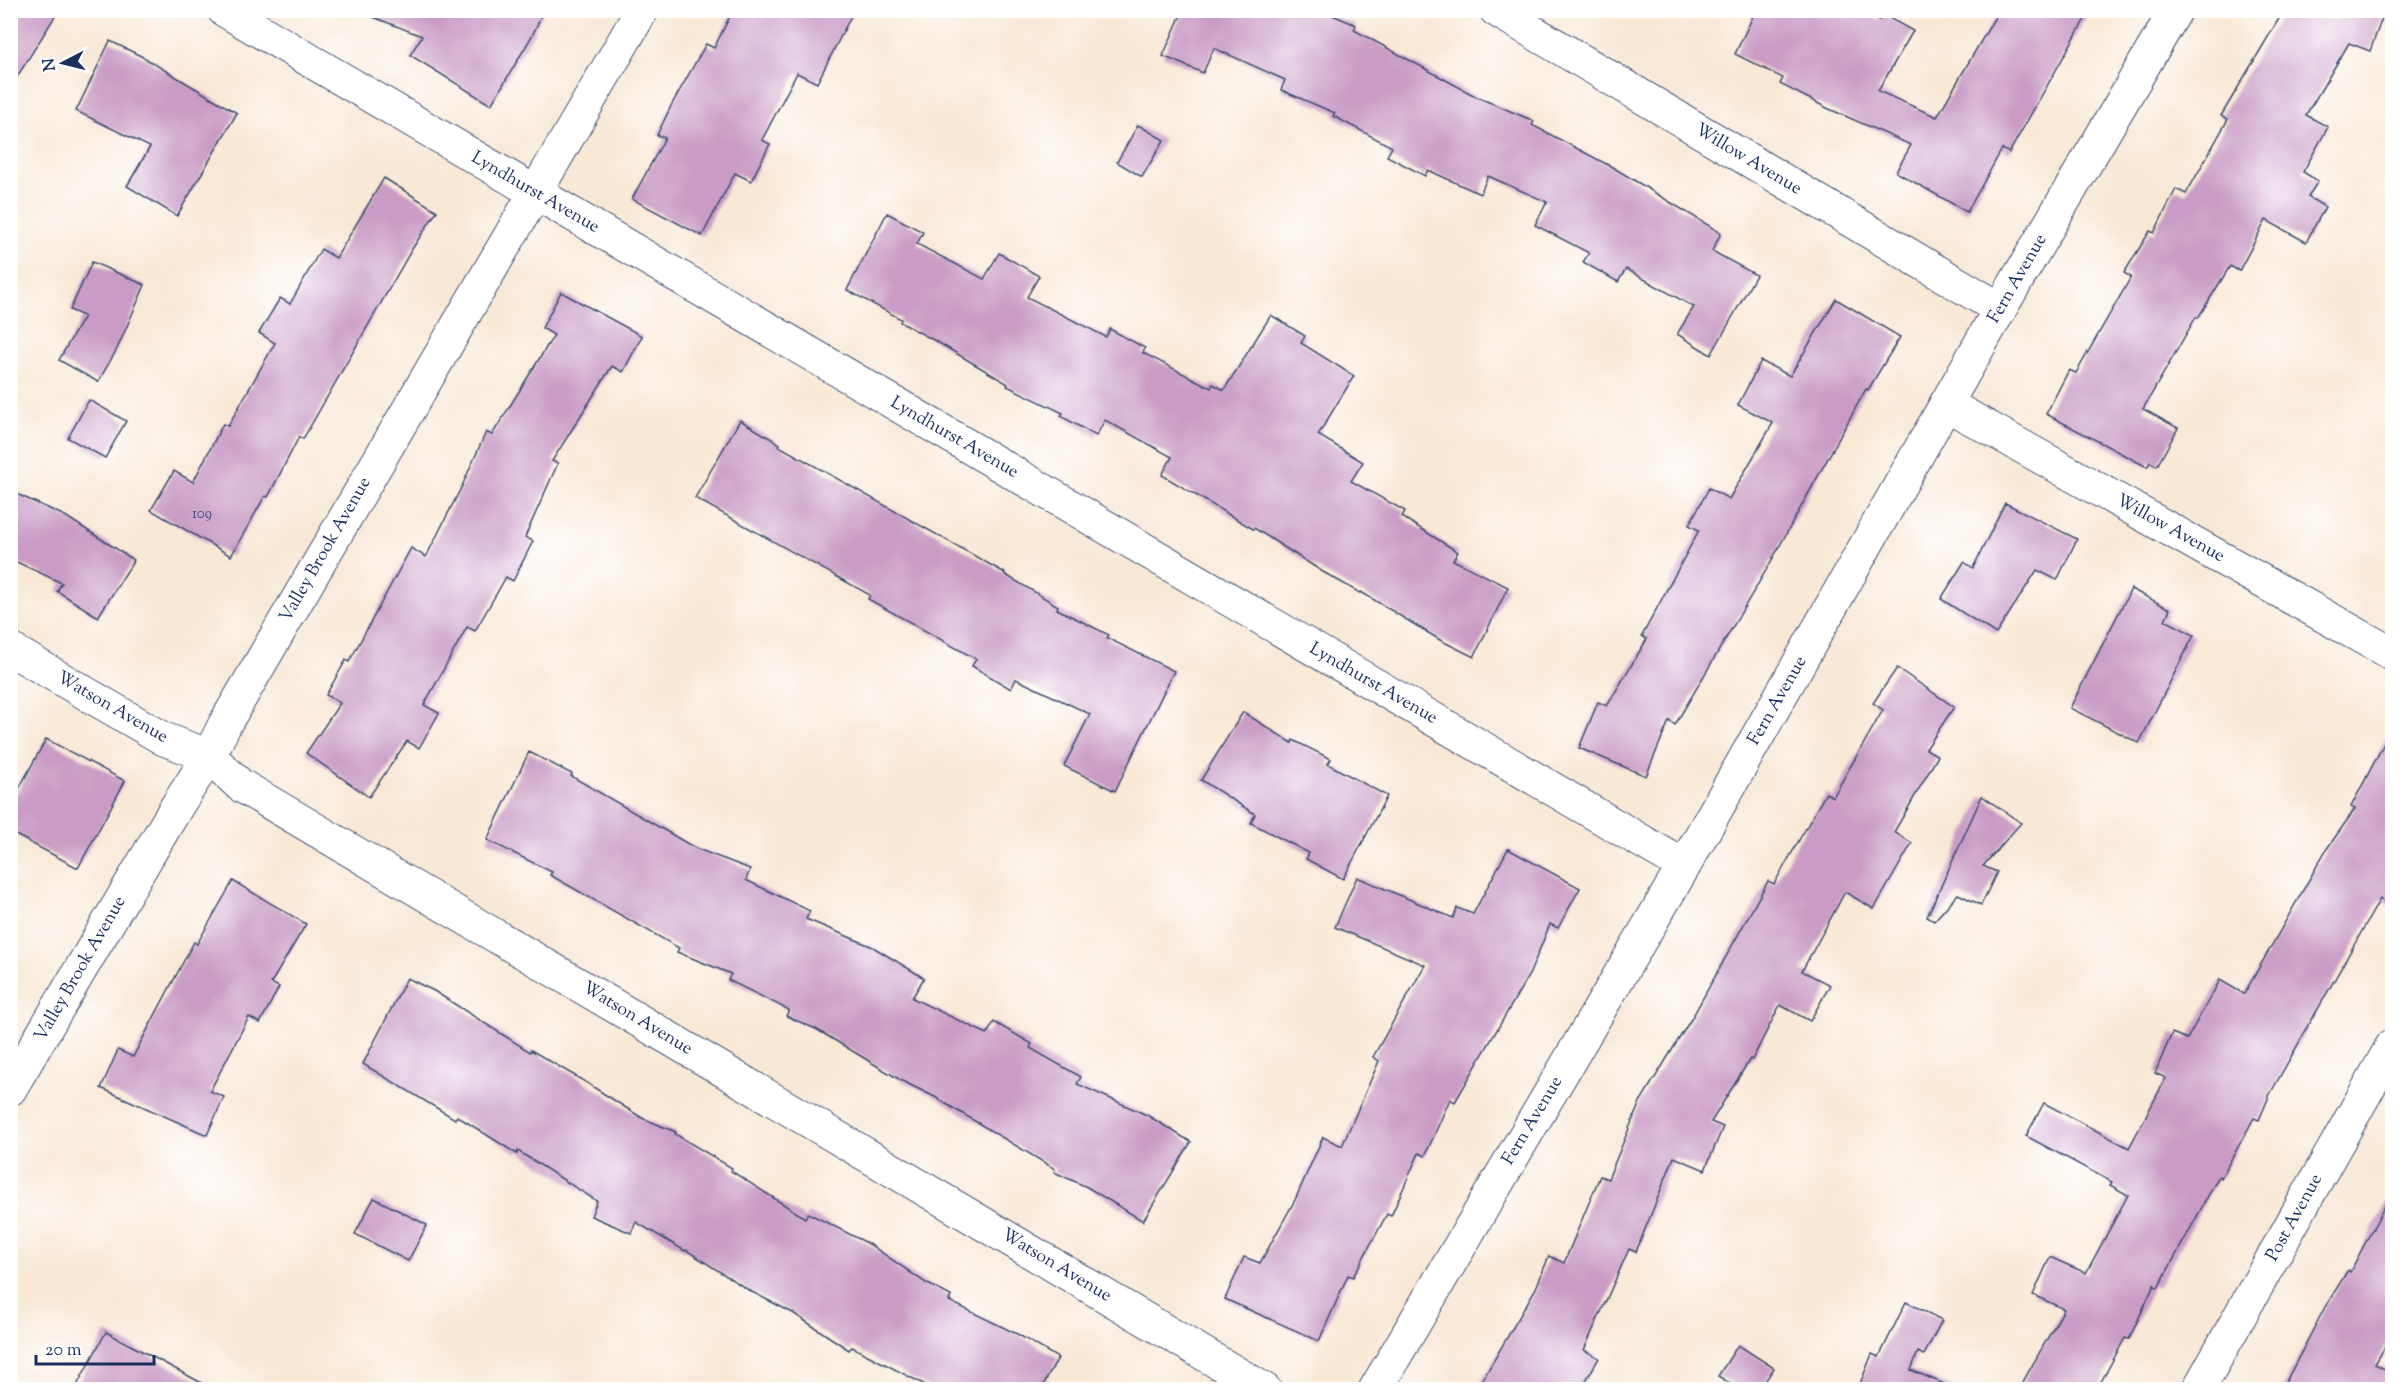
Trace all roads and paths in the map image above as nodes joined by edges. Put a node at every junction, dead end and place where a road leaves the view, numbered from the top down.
1 (224, 10) edge
2 (642, 10) edge
3 (1496, 10) edge
4 (2176, 10) edge
5 (534, 192) junction
6 (2000, 309) junction
7 (1946, 404) junction
8 (10, 649) edge
9 (2392, 654) edge
10 (209, 756) junction
11 (1684, 866) junction
12 (2392, 1046) edge
13 (10, 1089) edge
14 (1265, 1389) edge
15 (1375, 1389) edge
16 (2198, 1389) edge

1 - 5 street, Lyndhurst Avenue
2 - 5 street, Valley Brook Avenue
3 - 6 street, Willow Avenue
4 - 6 street, Fern Avenue
5 - 10 street, Valley Brook Avenue
5 - 11 street, Lyndhurst Avenue
6 - 7 street, Fern Avenue
7 - 9 street, Willow Avenue
7 - 11 street, Fern Avenue
8 - 10 street, Watson Avenue
10 - 13 street, Valley Brook Avenue
10 - 14 street, Watson Avenue
11 - 15 street, Fern Avenue
12 - 16 street, Post Avenue

